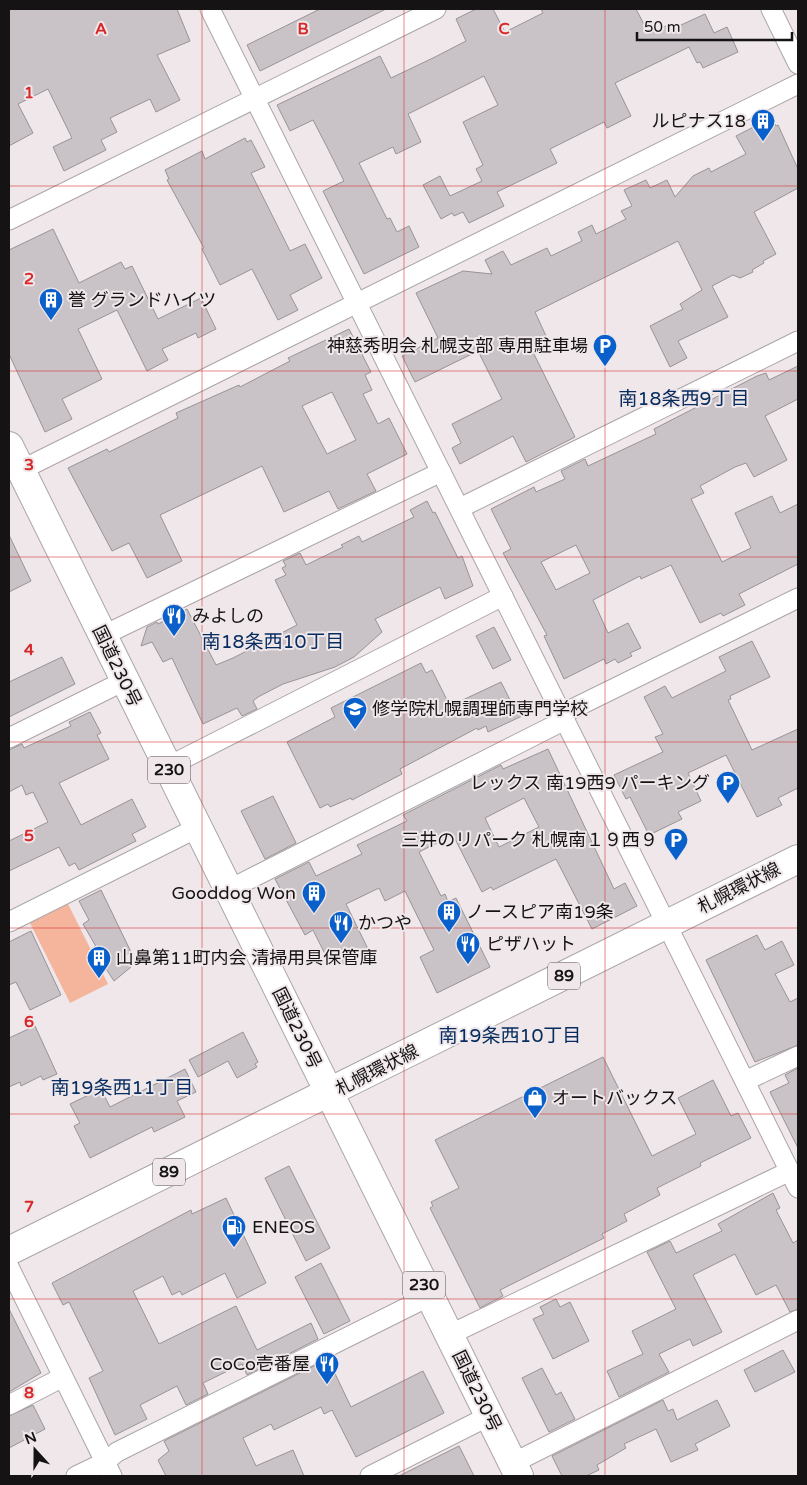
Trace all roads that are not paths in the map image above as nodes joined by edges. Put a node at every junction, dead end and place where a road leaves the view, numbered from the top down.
1 (210, 9) edge
2 (436, 9) edge
3 (771, 9) edge
4 (798, 64) edge
5 (798, 84) edge
6 (255, 98) junction
7 (9, 220) edge
8 (357, 303) junction
9 (798, 341) edge
10 (9, 446) edge
11 (21, 470) junction
12 (441, 472) junction
13 (460, 508) junction
14 (503, 596) junction
15 (798, 598) edge
16 (102, 636) junction
17 (124, 681) junction
18 (564, 717) junction
19 (9, 738) edge
20 (167, 767) junction
21 (197, 828) junction
22 (798, 859) edge
23 (228, 890) junction
24 (9, 922) edge
25 (667, 924) junction
26 (798, 1056) edge
27 (745, 1081) junction
28 (329, 1094) junction
29 (790, 1171) junction
30 (798, 1188) edge
31 (9, 1251) edge
32 (9, 1268) edge
33 (430, 1296) junction
34 (798, 1320) edge
35 (450, 1336) junction
36 (63, 1377) junction
37 (9, 1405) edge
38 (490, 1416) junction
39 (109, 1469) edge
40 (516, 1469) edge
41 (76, 1476) edge
42 (370, 1476) edge

1 - 6 street
2 - 6 street
3 - 4 street
5 - 8 street
6 - 7 street
6 - 8 street
8 - 11 street
8 - 12 street
9 - 13 street
10 - 11 main road, 国道230号 / 230
11 - 16 main road, 国道230号 / 230
12 - 13 street
12 - 16 street
13 - 14 street
14 - 18 street
14 - 20 street
15 - 18 street
16 - 17 main road, 国道230号 / 230
17 - 19 street
17 - 20 main road, 国道230号 / 230
18 - 23 street
18 - 25 street
20 - 21 main road, 国道230号 / 230
21 - 23 main road, 国道230号 / 230
21 - 24 street
22 - 25 main road, 札幌環状線 / 89
23 - 28 main road, 国道230号 / 230
25 - 27 street
25 - 28 main road, 札幌環状線 / 89
26 - 27 street
27 - 29 street
28 - 31 main road, 札幌環状線 / 89
28 - 33 main road, 国道230号 / 230
29 - 30 street
29 - 35 street
32 - 36 street
33 - 35 main road, 国道230号 / 230
33 - 39 street
34 - 40 street
35 - 38 main road, 国道230号 / 230
36 - 37 street
36 - 39 street
38 - 40 main road, 国道230号 / 230
38 - 42 street
39 - 41 street

